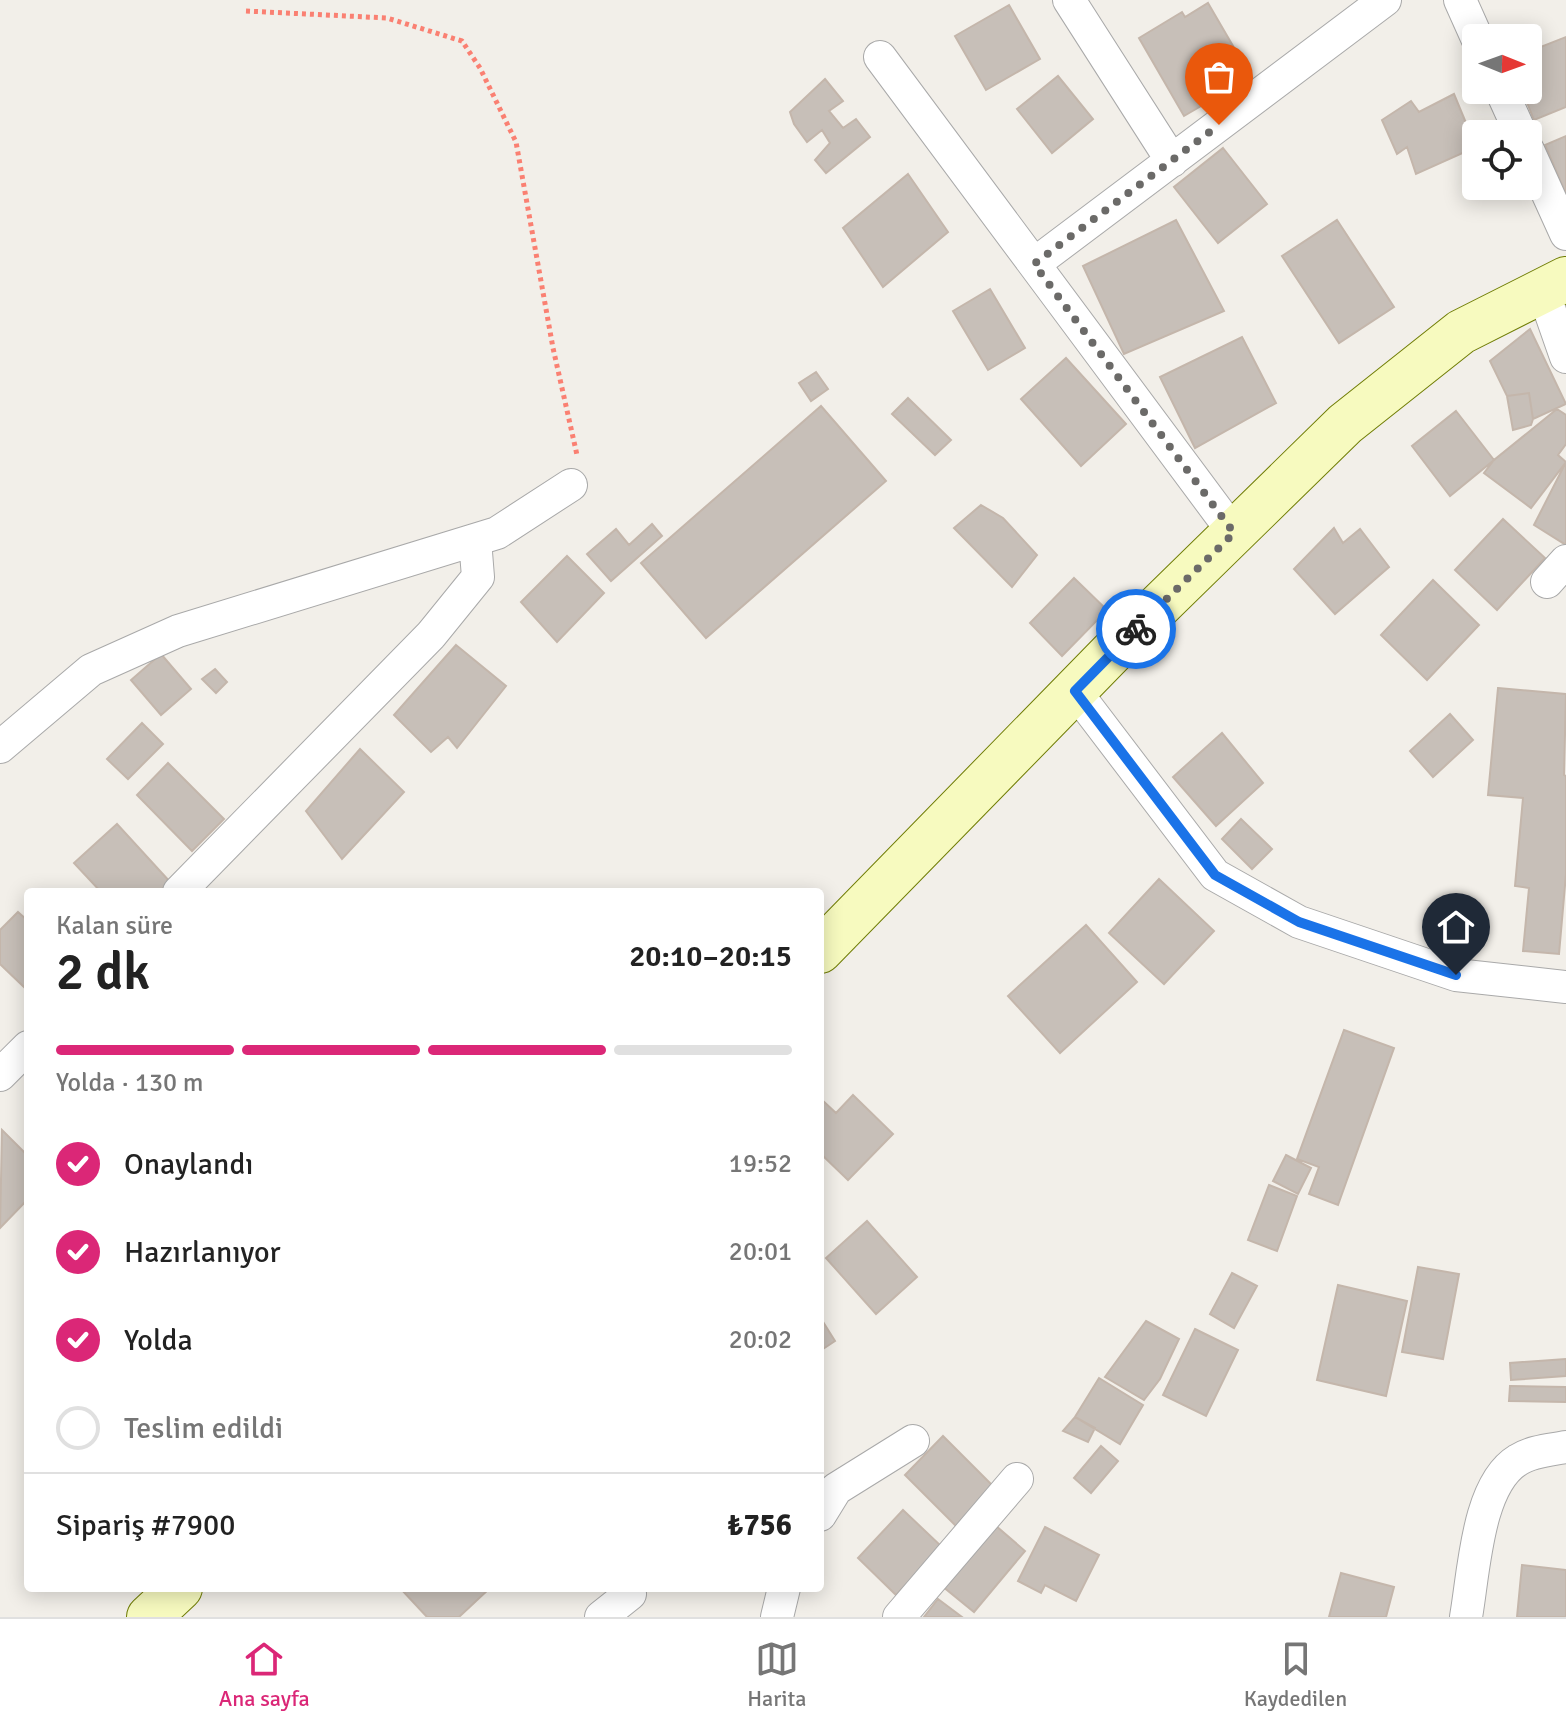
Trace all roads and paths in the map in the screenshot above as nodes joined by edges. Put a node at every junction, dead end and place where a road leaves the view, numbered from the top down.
1 (1069, 0) edge
2 (1385, 0) edge
3 (1460, 0) edge
4 (246, 11) dead end
5 (1471, 24) edge
6 (880, 57) dead end
7 (1172, 161) junction
8 (1542, 181) edge
9 (1566, 234) edge
10 (1034, 264) junction
11 (1555, 285) edge
12 (1566, 357) edge
13 (571, 485) joint
14 (1234, 533) junction
15 (475, 540) junction
16 (1075, 691) junction
17 (0, 747) edge
18 (183, 888) edge
19 (824, 947) edge
20 (1566, 987) edge
21 (24, 1051) edge
22 (0, 1075) edge
23 (913, 1441) dead end
24 (1566, 1447) edge
25 (1017, 1479) dead end
26 (824, 1508) edge
27 (176, 1592) edge
28 (783, 1592) edge
29 (630, 1594) dead end
30 (149, 1617) edge
31 (601, 1617) edge
32 (777, 1617) edge
33 (899, 1617) edge
34 (1466, 1617) edge

1 - 7 street
2 - 7 street
3 - 5 street
4 - 13 path
6 - 10 street
7 - 10 street
8 - 9 street
10 - 14 street
11 - 12 street
11 - 14 street
13 - 15 street
14 - 16 street
15 - 17 street
15 - 18 street
16 - 19 street
16 - 20 street
21 - 22 street
23 - 26 street
24 - 34 street
25 - 33 street
27 - 30 street
28 - 32 street
29 - 31 street

